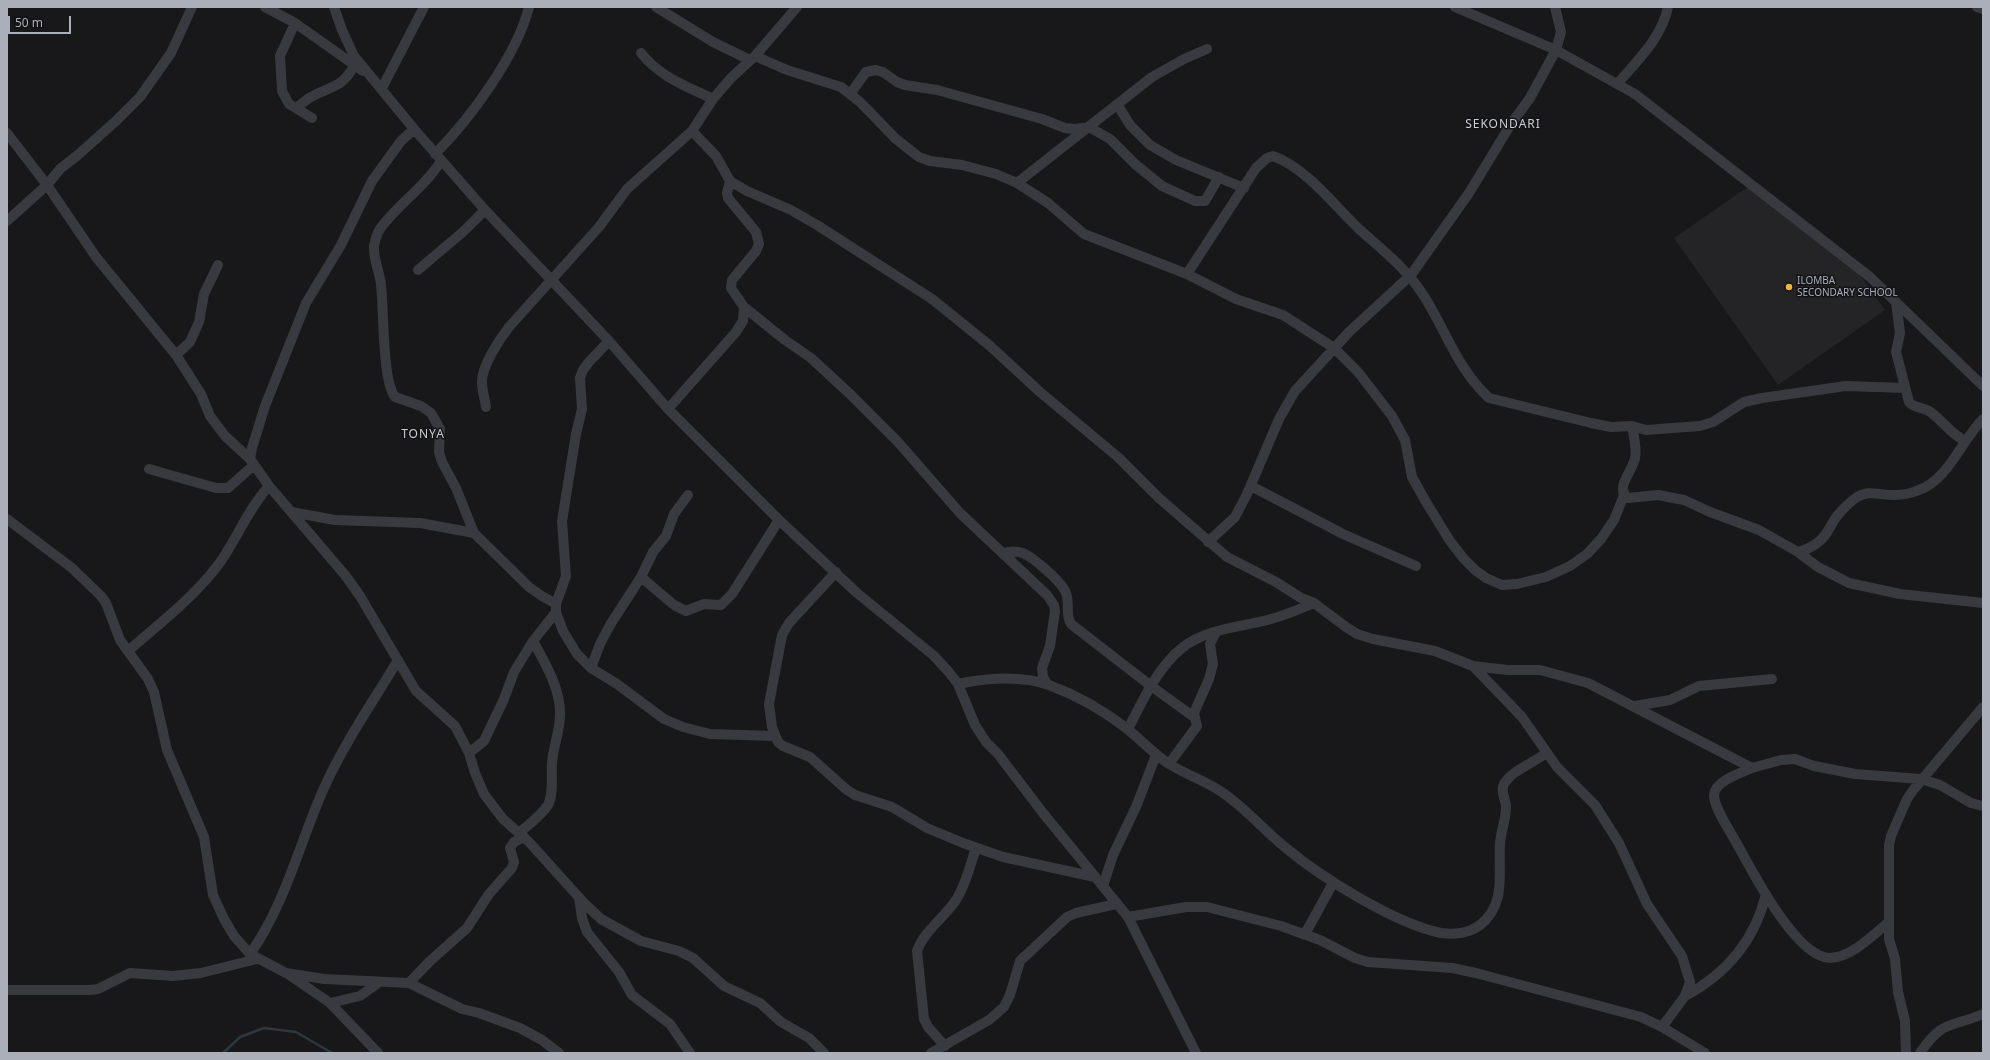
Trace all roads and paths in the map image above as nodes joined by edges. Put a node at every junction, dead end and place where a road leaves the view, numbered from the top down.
1 (192, 7) edge
2 (265, 7) edge
3 (334, 7) edge
4 (424, 7) edge
5 (528, 7) edge
6 (656, 7) edge
7 (797, 7) edge
8 (1455, 7) edge
9 (1555, 7) edge
10 (1668, 7) edge
11 (1977, 7) edge
12 (1983, 8) edge
13 (295, 23) junction
14 (1207, 49) dead end
15 (1556, 50) junction
16 (641, 53) dead end
17 (752, 58) junction
18 (354, 66) junction
19 (370, 75) junction
20 (1618, 83) junction
21 (382, 88) junction
22 (850, 94) junction
23 (713, 99) junction
24 (1117, 104) junction
25 (296, 108) junction
26 (312, 118) dead end
27 (1089, 127) junction
28 (414, 129) junction
29 (692, 131) junction
30 (7, 133) edge
31 (438, 157) junction
32 (1219, 177) junction
33 (730, 181) junction
34 (1017, 183) junction
35 (47, 185) junction
36 (1244, 188) junction
37 (485, 210) junction
38 (7, 221) edge
39 (218, 265) dead end
40 (418, 270) dead end
41 (1187, 274) junction
42 (1410, 275) junction
43 (552, 280) junction
44 (1896, 302) junction
45 (744, 306) junction
46 (609, 342) junction
47 (1334, 348) junction
48 (176, 355) junction
49 (1983, 386) edge
50 (1905, 388) junction
51 (486, 407) dead end
52 (668, 409) junction
53 (1983, 419) edge
54 (1632, 426) junction
55 (1964, 440) junction
56 (252, 462) junction
57 (149, 469) dead end
58 (269, 486) junction
59 (1251, 486) junction
60 (688, 495) dead end
61 (1624, 495) junction
62 (291, 512) junction
63 (7, 519) edge
64 (779, 520) junction
65 (474, 533) junction
66 (1208, 542) junction
67 (1004, 552) junction
68 (1798, 552) junction
69 (1416, 566) dead end
70 (836, 572) junction
71 (641, 577) junction
72 (1314, 603) junction
73 (1983, 603) edge
74 (556, 608) junction
75 (1216, 632) junction
76 (533, 641) junction
77 (128, 651) junction
78 (398, 660) junction
79 (1473, 666) junction
80 (592, 668) junction
81 (1772, 679) dead end
82 (958, 684) junction
83 (1047, 684) junction
84 (1151, 686) junction
85 (1635, 706) junction
86 (1983, 707) edge
87 (1194, 717) junction
88 (1128, 730) junction
89 (775, 736) junction
90 (469, 753) junction
91 (1546, 753) junction
92 (1156, 755) junction
93 (1169, 764) junction
94 (1752, 768) junction
95 (1922, 779) junction
96 (1983, 806) edge
97 (522, 835) junction
98 (976, 848) junction
99 (1100, 883) junction
100 (1333, 883) junction
101 (1766, 894) junction
102 (579, 897) junction
103 (1116, 904) junction
104 (1128, 917) junction
105 (1889, 922) junction
106 (1305, 934) junction
107 (254, 956) junction
108 (286, 973) junction
109 (378, 983) junction
110 (409, 983) junction
111 (7, 990) edge
112 (1685, 996) junction
113 (330, 1003) junction
114 (1983, 1014) edge
115 (1662, 1027) junction
116 (945, 1046) junction
117 (378, 1053) edge
118 (559, 1053) edge
119 (690, 1053) edge
120 (824, 1053) edge
121 (931, 1053) edge
122 (1196, 1053) edge
123 (1706, 1053) edge
124 (1906, 1053) edge
125 (1920, 1053) edge

1 - 35 street
2 - 13 street
3 - 19 street
4 - 21 street
5 - 31 street
6 - 17 street
7 - 17 street
8 - 15 street
9 - 15 street
10 - 20 street
11 - 12 street
13 - 18 street
13 - 25 street
14 - 24 street
15 - 20 street
15 - 42 street
16 - 23 street
17 - 22 street
17 - 23 street
18 - 19 street
18 - 25 street
19 - 21 street
20 - 44 street
21 - 28 street
22 - 27 street
22 - 34 street
23 - 29 street
24 - 27 street
24 - 32 street
25 - 26 street
27 - 32 street
27 - 34 street
28 - 31 street
28 - 56 street
29 - 33 street
29 - 43 street
30 - 35 street
31 - 37 street
31 - 65 street
32 - 36 street
33 - 45 street
33 - 66 street
34 - 41 street
35 - 38 street
35 - 48 street
36 - 41 street
36 - 42 street
37 - 40 street
37 - 43 street
39 - 48 street
41 - 47 street
42 - 47 street
42 - 54 street
43 - 46 street
43 - 51 street
44 - 49 street
44 - 50 street
45 - 52 street
45 - 67 street
46 - 52 street
46 - 74 street
47 - 59 street
47 - 61 street
48 - 56 street
50 - 54 street
50 - 55 street
52 - 64 street
53 - 55 street
54 - 61 street
55 - 68 street
56 - 57 street
56 - 58 street
58 - 62 street
58 - 77 street
59 - 66 street
59 - 69 street
60 - 71 street
61 - 68 street
62 - 65 street
62 - 78 street
63 - 77 street
64 - 70 street
64 - 71 street
65 - 74 street
66 - 72 street
67 - 83 street
67 - 84 street
68 - 73 street
70 - 82 street
70 - 89 street
71 - 80 street
72 - 75 street
72 - 79 street
74 - 76 street
74 - 80 street
75 - 84 street
75 - 87 street
76 - 90 street
76 - 97 street
77 - 107 street
78 - 90 street
78 - 107 street
79 - 85 street
79 - 91 street
80 - 89 street
81 - 85 street
82 - 83 street
82 - 99 street
83 - 88 street
84 - 87 street
84 - 88 street
85 - 94 street
86 - 95 street
87 - 93 street
88 - 92 street
89 - 98 street
90 - 97 street
91 - 100 street
91 - 112 street
92 - 93 street
92 - 99 street
93 - 100 street
94 - 95 street
94 - 101 street
95 - 96 street
95 - 105 street
97 - 102 street
97 - 110 street
98 - 99 street
98 - 116 street
99 - 103 street
100 - 106 street
101 - 105 street
101 - 112 street
102 - 119 street
102 - 120 street
103 - 104 street
103 - 116 street
104 - 106 street
104 - 122 street
105 - 124 street
106 - 115 street
107 - 108 street
107 - 111 street
108 - 109 street
108 - 113 street
109 - 110 street
109 - 113 street
110 - 118 street
112 - 115 street
113 - 117 street
114 - 125 street
115 - 123 street
116 - 121 street

